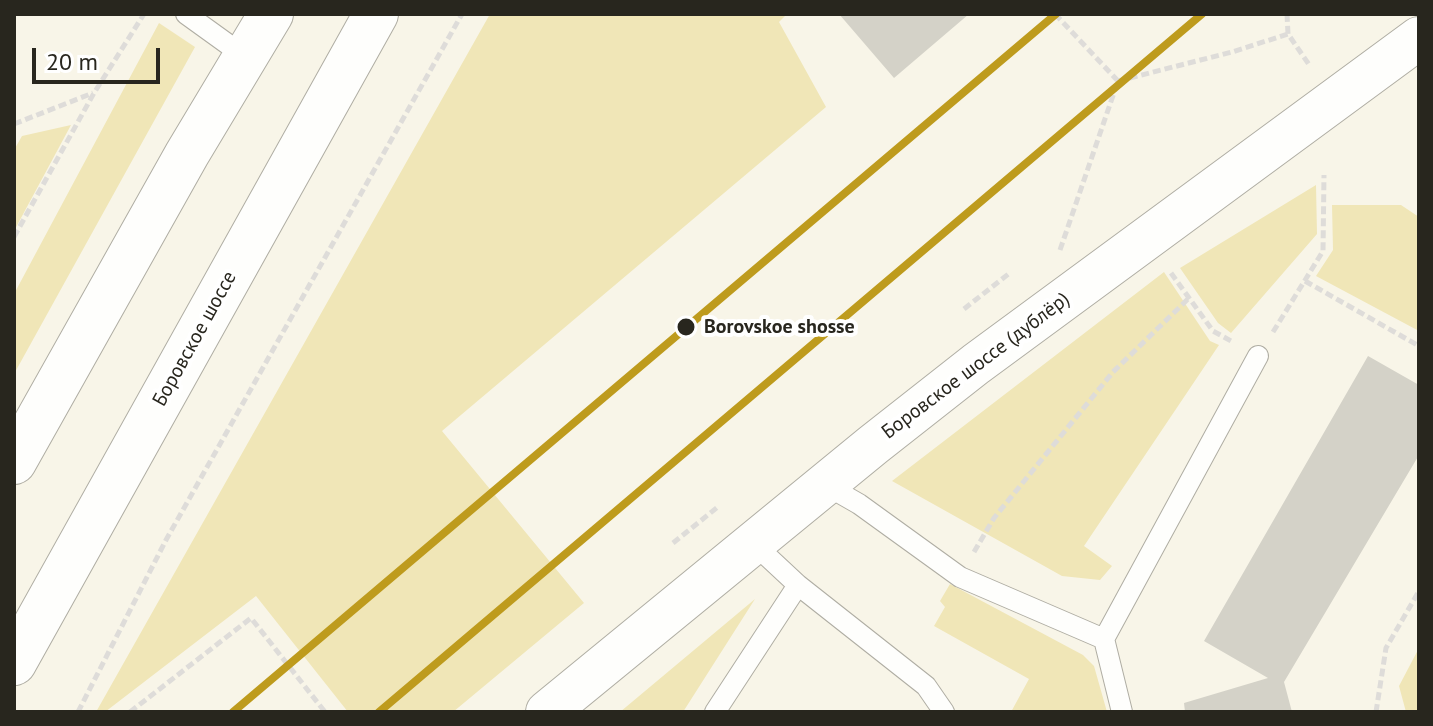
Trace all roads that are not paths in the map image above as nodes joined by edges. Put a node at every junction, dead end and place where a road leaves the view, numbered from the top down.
1 (186, 14) edge
2 (271, 14) edge
3 (376, 14) edge
4 (1419, 38) edge
5 (247, 58) junction
6 (1258, 356) road end
7 (14, 462) edge
8 (824, 484) junction
9 (753, 543) junction
10 (798, 585) junction
11 (1104, 639) junction
12 (14, 663) edge
13 (547, 712) edge
14 (715, 712) edge
15 (944, 712) edge
16 (1122, 712) edge

1 - 5 lane
2 - 5 main road
3 - 12 main road, Боровское шоссе
4 - 8 street, Боровское шоссе (дублёр)
5 - 7 main road
6 - 11 lane
8 - 9 street, Боровское шоссе (дублёр)
8 - 11 lane
9 - 10 lane
9 - 13 street, Боровское шоссе (дублёр)
10 - 14 lane
10 - 15 lane
11 - 16 lane

